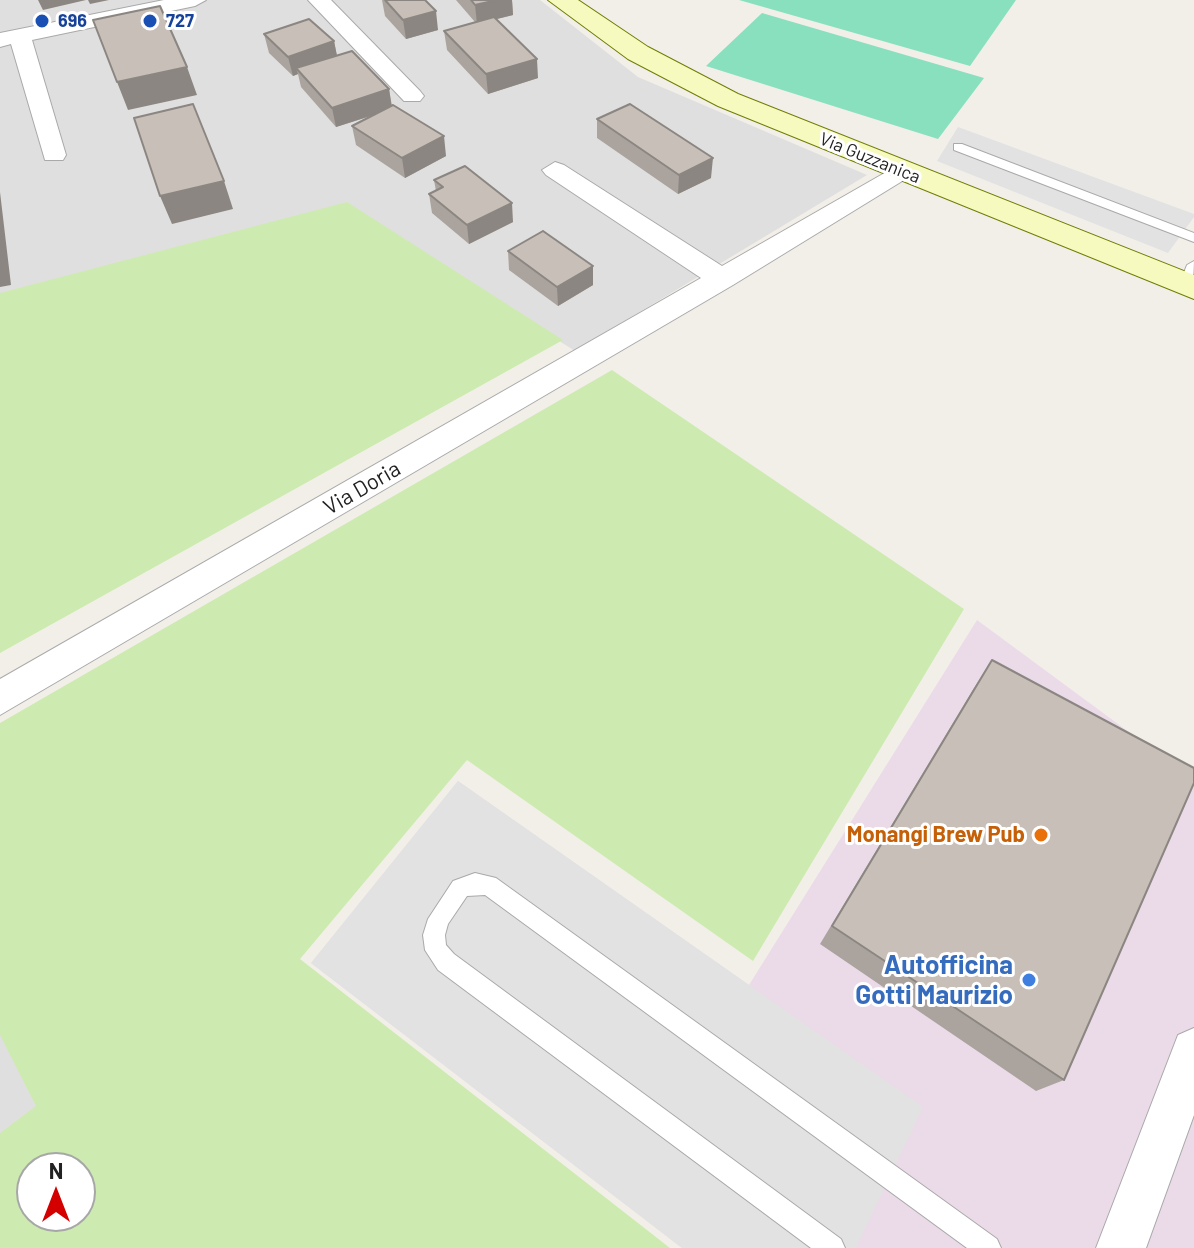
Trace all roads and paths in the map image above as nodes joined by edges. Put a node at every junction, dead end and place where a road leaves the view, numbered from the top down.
1 (195, 0) edge
2 (319, 0) edge
3 (561, 0) edge
4 (10, 38) edge
5 (412, 96) dead end
6 (958, 147) dead end
7 (54, 155) dead end
8 (555, 170) dead end
9 (904, 172) junction
10 (1194, 238) edge
11 (723, 279) junction
12 (1191, 279) edge
13 (0, 698) edge
14 (1194, 1051) edge
15 (832, 1248) edge
16 (988, 1248) edge
17 (1121, 1248) edge

1 - 4 street
2 - 5 street
3 - 9 street, Via Guzzanica
4 - 7 street
6 - 10 lane
8 - 11 street
9 - 11 street, Via Doria
9 - 12 street, Via Guzzanica
11 - 13 street, Via Doria
14 - 17 street
15 - 16 lane

